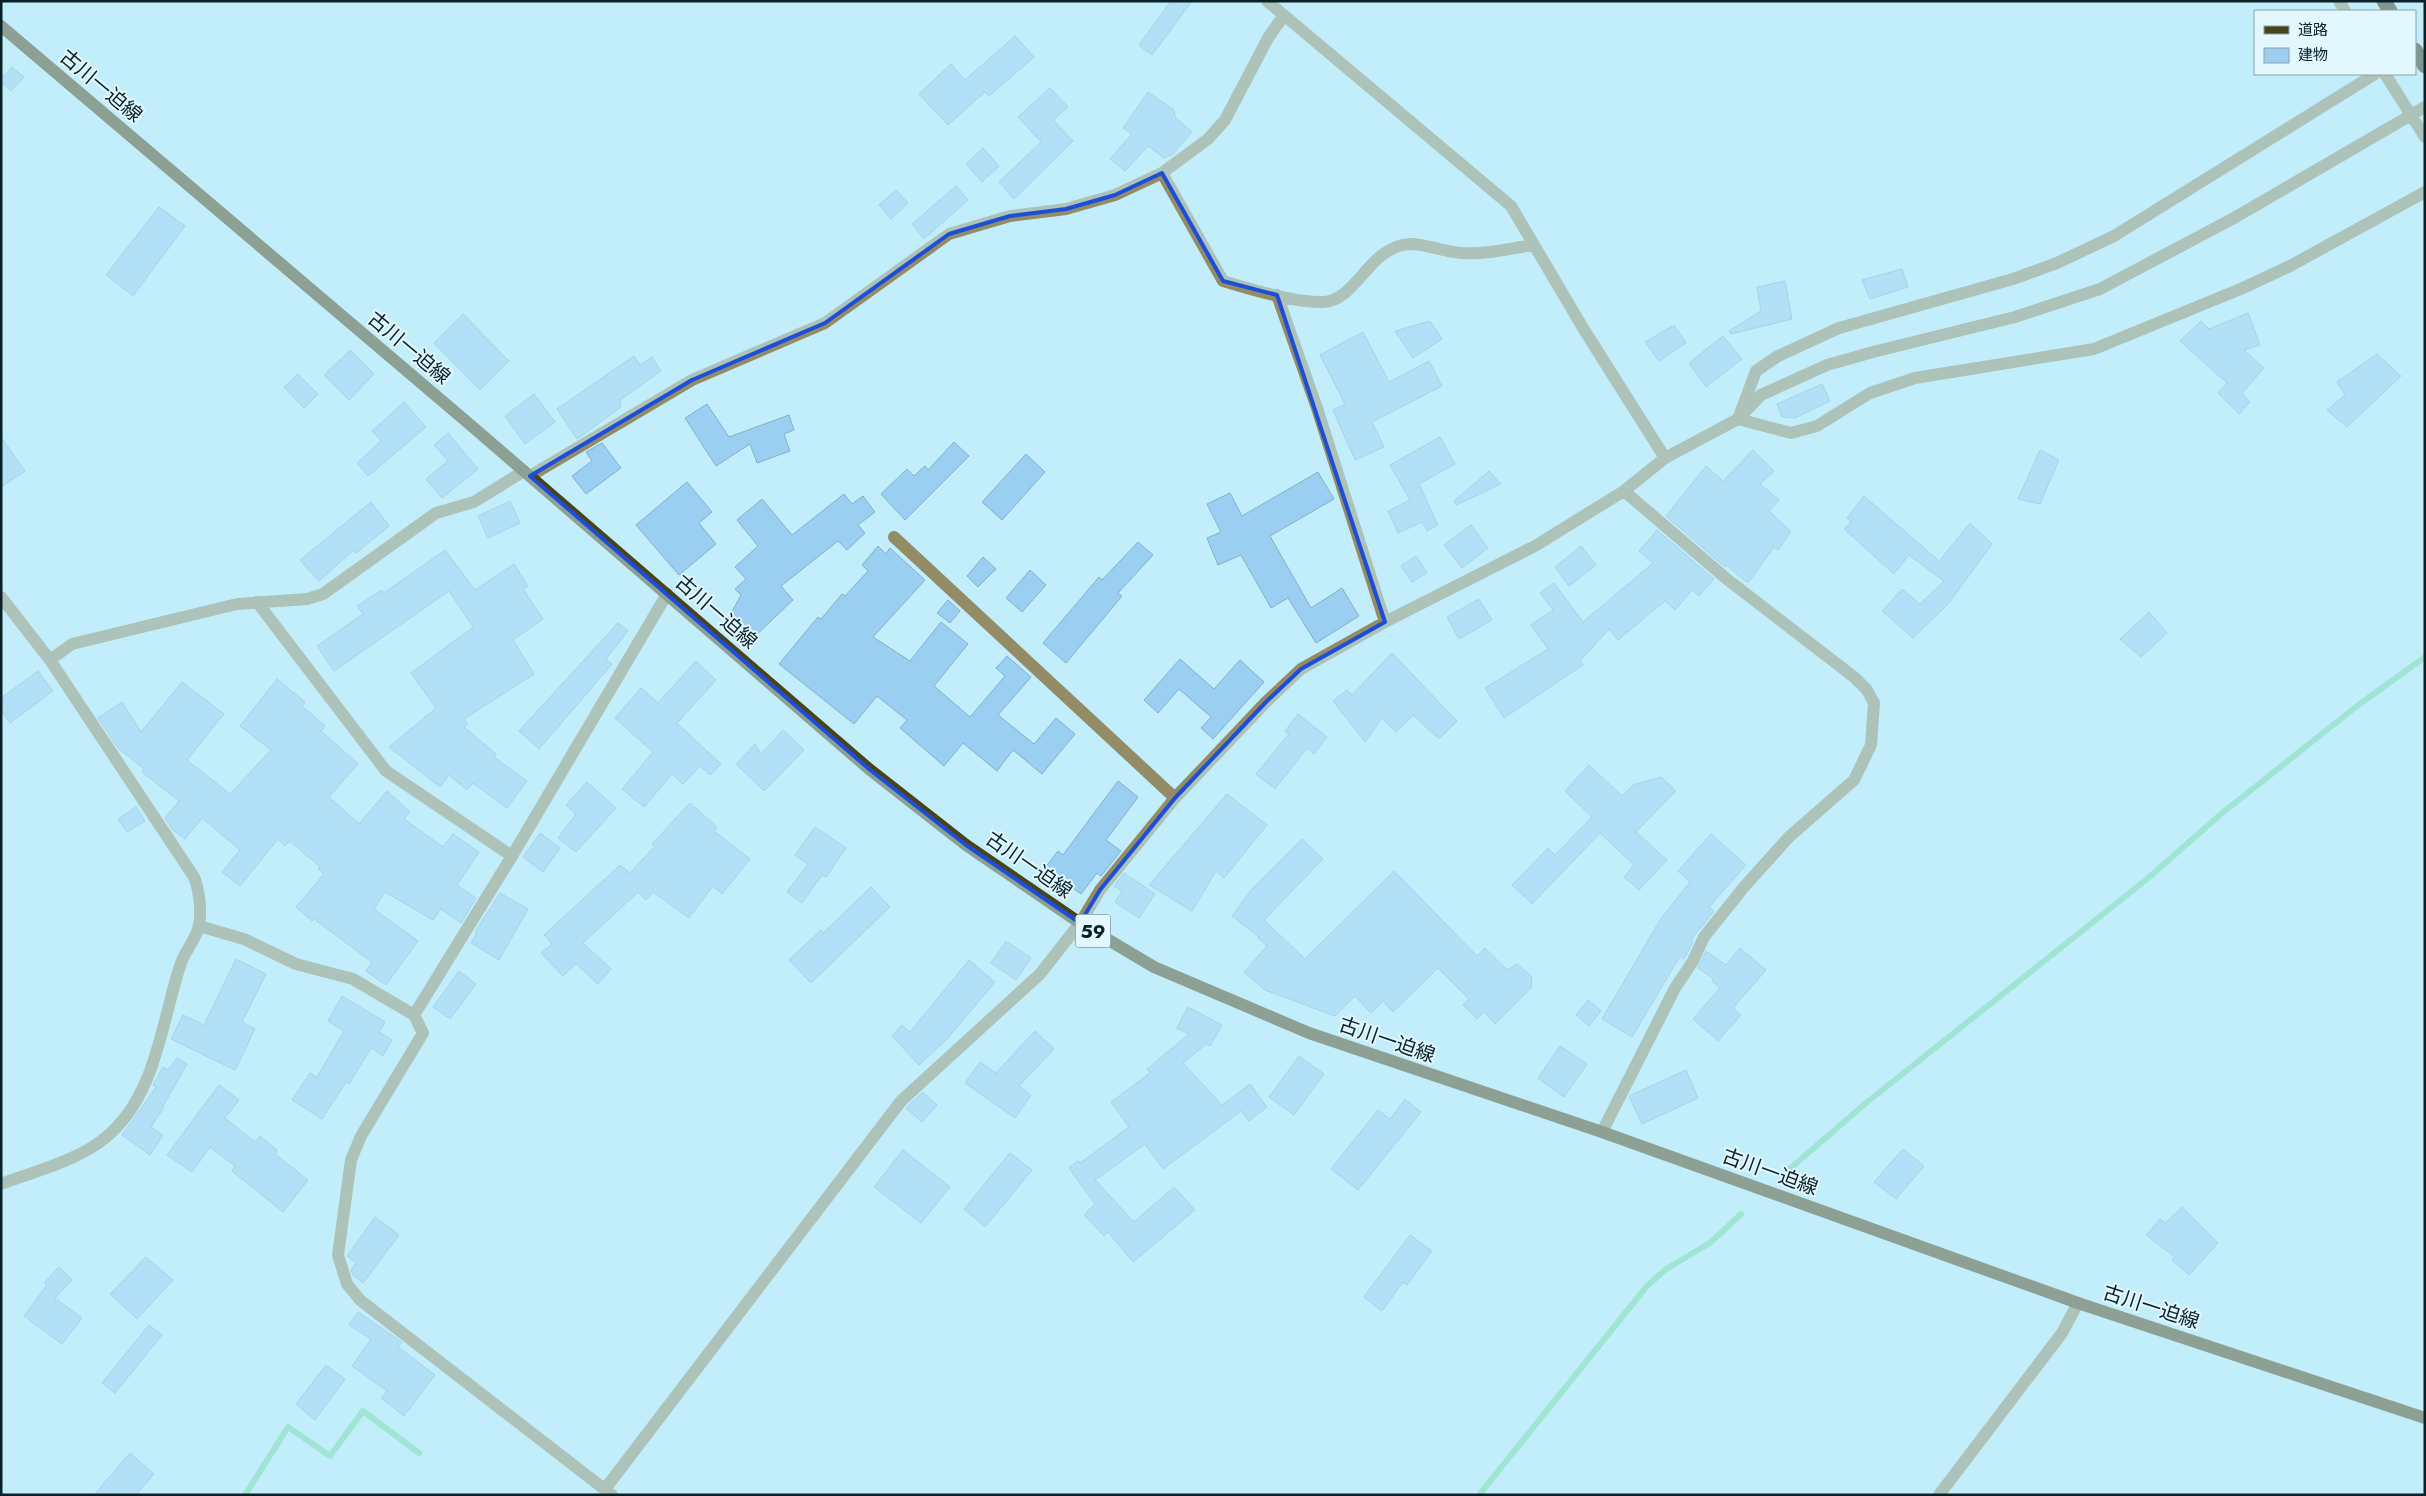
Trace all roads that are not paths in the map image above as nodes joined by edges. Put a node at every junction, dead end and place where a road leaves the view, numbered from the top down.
1 (1267, 1) edge
2 (1284, 15) junction
3 (1, 26) edge
4 (2416, 52) edge
5 (2425, 66) edge
6 (2373, 75) edge
7 (2386, 75) edge
8 (2425, 107) edge
9 (2425, 137) edge
10 (1162, 173) junction
11 (2425, 192) edge
12 (1534, 245) junction
13 (1277, 296) junction
14 (1738, 419) junction
15 (1665, 458) junction
16 (527, 474) junction
17 (1624, 491) junction
18 (894, 537) dead end
19 (667, 594) junction
20 (1, 597) edge
21 (257, 602) junction
22 (1385, 622) junction
23 (50, 660) junction
24 (1175, 798) junction
25 (512, 856) junction
26 (1080, 923) junction
27 (199, 926) junction
28 (414, 1015) junction
29 (1602, 1132) junction
30 (1, 1184) edge
31 (2078, 1303) junction
32 (2425, 1418) edge
33 (609, 1492) edge
34 (1939, 1495) edge

1 - 2 street
2 - 10 street
2 - 12 street
3 - 16 main road, 古川一迫線 / 59
4 - 5 highway
6 - 14 street
7 - 9 street
8 - 14 street
10 - 13 street
10 - 16 street
11 - 14 street
12 - 13 street
12 - 15 street
13 - 22 street
14 - 15 street
15 - 17 street
16 - 19 main road, 古川一迫線 / 59
16 - 21 street
17 - 22 street
17 - 29 street
18 - 24 street
19 - 25 street
19 - 26 main road, 古川一迫線 / 59
20 - 23 street
21 - 23 street
21 - 25 street
22 - 24 street
23 - 27 street
24 - 26 street
25 - 28 street
26 - 29 main road, 古川一迫線 / 59
26 - 33 street
27 - 28 street
27 - 30 street
28 - 33 street
29 - 31 main road, 古川一迫線 / 59
31 - 32 main road, 古川一迫線 / 59
31 - 34 street

